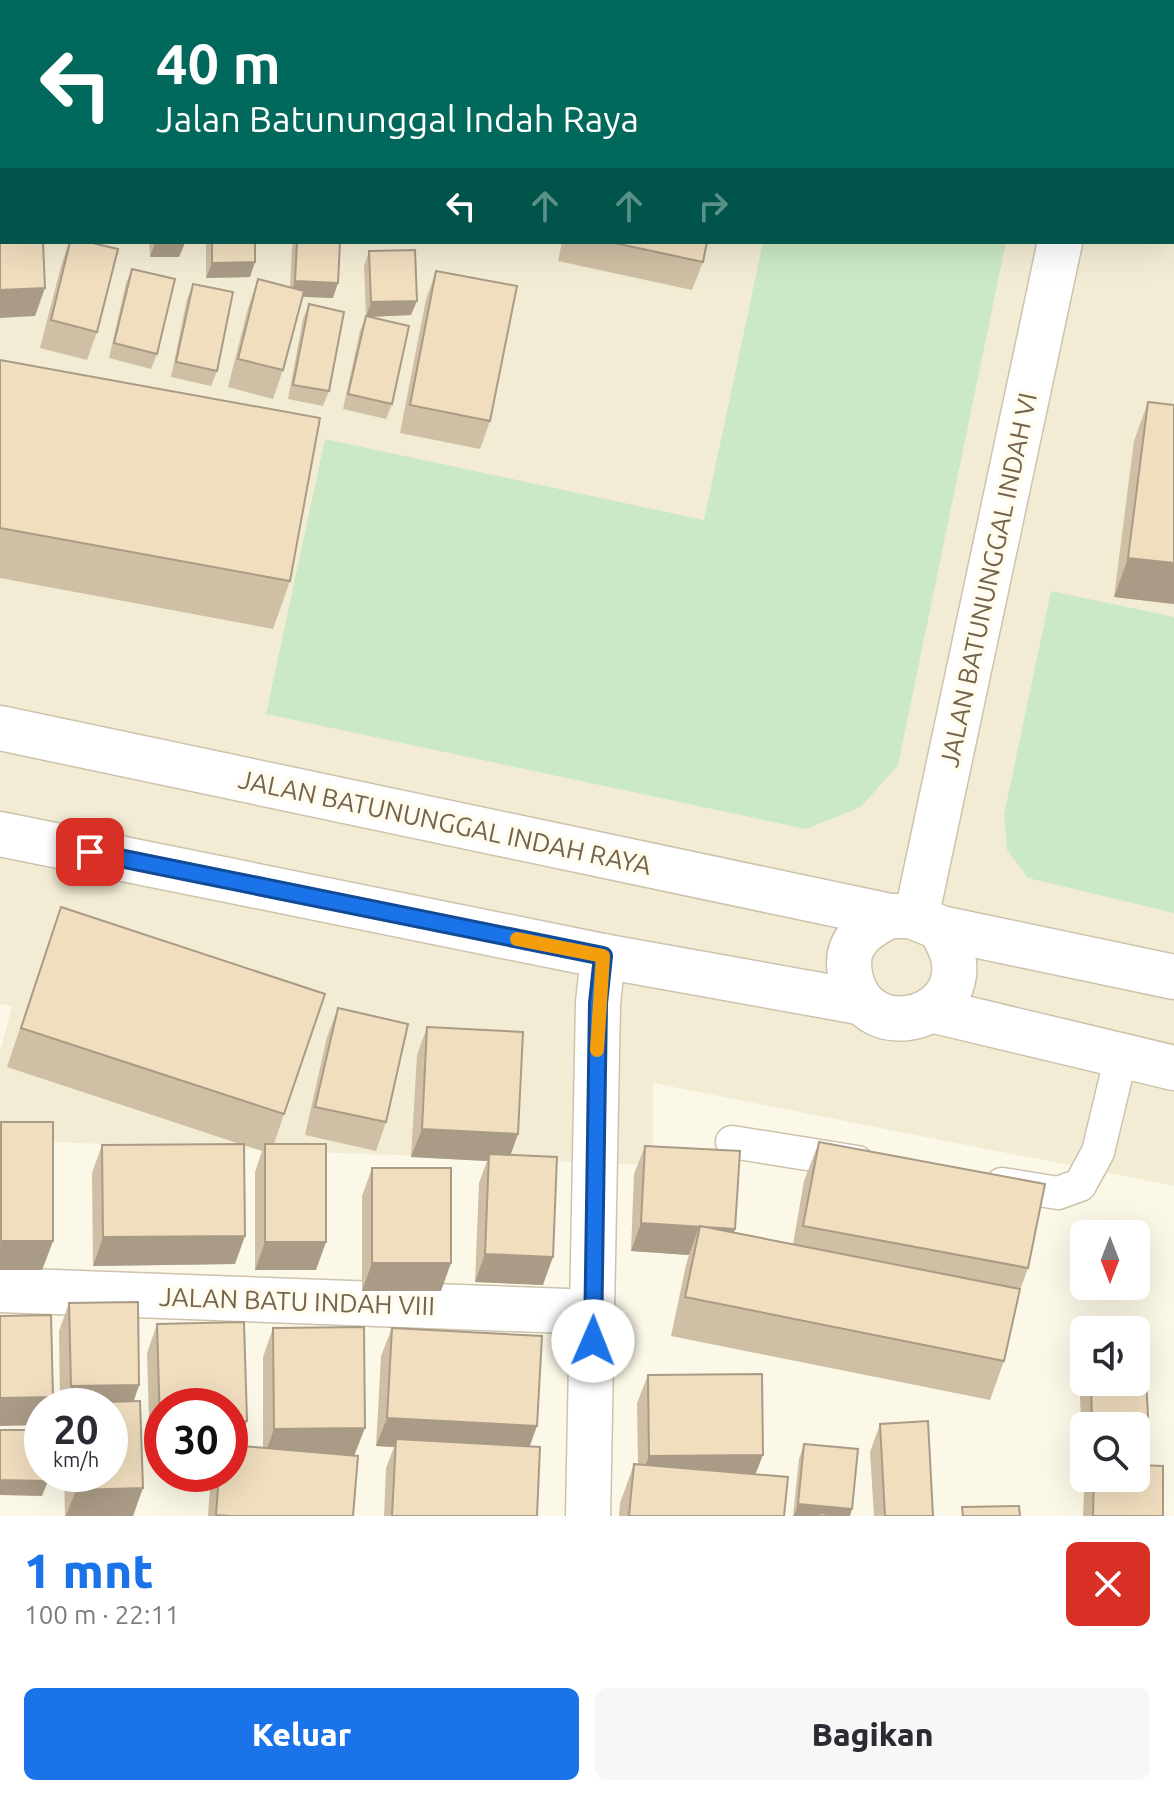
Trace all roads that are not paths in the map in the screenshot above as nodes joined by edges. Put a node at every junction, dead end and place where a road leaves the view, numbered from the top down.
1 (1060, 244) edge
2 (0, 728) edge
3 (0, 834) edge
4 (916, 921) junction
5 (603, 956) junction
6 (1174, 977) edge
7 (859, 1002) junction
8 (931, 1010) junction
9 (1121, 1056) junction
10 (1174, 1068) edge
11 (732, 1142) dead end
12 (887, 1166) edge
13 (965, 1179) edge
14 (0, 1290) edge
15 (594, 1312) junction
16 (588, 1516) edge

1 - 4 street, JALAN BATUNUNGGAL INDAH VI
2 - 4 street, JALAN BATUNUNGGAL INDAH RAYA
3 - 5 street
4 - 6 street, JALAN BATUNUNGGAL INDAH RAYA
4 - 7 street
4 - 8 street
5 - 7 street
5 - 15 street
7 - 8 street
8 - 9 street
9 - 10 street
9 - 13 lane
11 - 12 lane
14 - 15 street, JALAN BATU INDAH VIII
15 - 16 street

